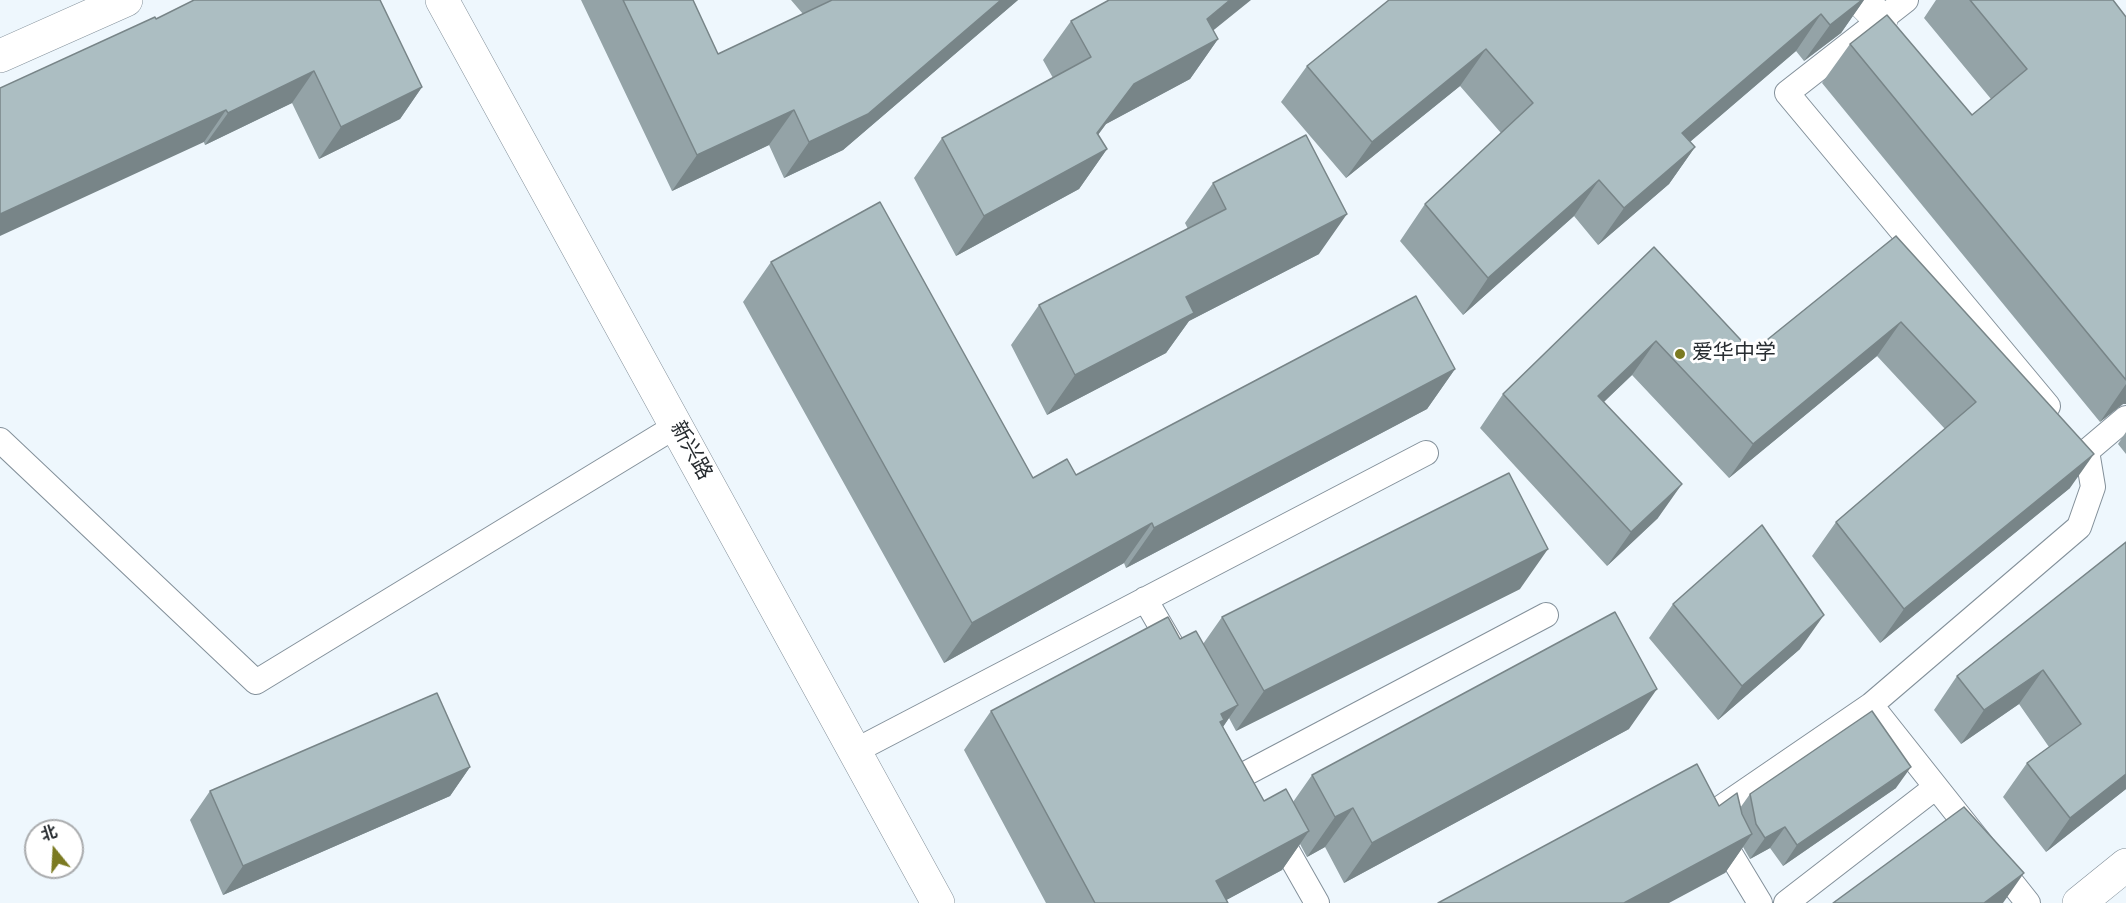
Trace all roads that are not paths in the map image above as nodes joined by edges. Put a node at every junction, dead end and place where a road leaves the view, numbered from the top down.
1 (126, 0) edge
2 (442, 0) edge
3 (1906, 0) edge
4 (1871, 10) edge
5 (0, 56) edge
6 (2126, 418) edge
7 (676, 426) junction
8 (0, 440) edge
9 (2086, 451) junction
10 (1426, 453) dead end
11 (1145, 599) junction
12 (1546, 615) dead end
13 (1186, 671) edge
14 (1870, 705) junction
15 (855, 751) junction
16 (1936, 787) junction
17 (2126, 866) edge
18 (2095, 898) edge
19 (938, 903) edge
20 (1317, 903) edge
21 (1760, 903) edge
22 (1786, 903) edge
23 (2028, 903) edge

1 - 5 street
2 - 7 street, 新兴路
3 - 4 lane
4 - 9 lane
6 - 9 lane
7 - 8 lane
7 - 15 street, 新兴路
9 - 14 lane
10 - 11 lane
11 - 13 lane
11 - 15 lane
12 - 20 lane
14 - 16 lane
14 - 21 lane
15 - 19 street, 新兴路
16 - 22 lane
16 - 23 lane
17 - 18 street

